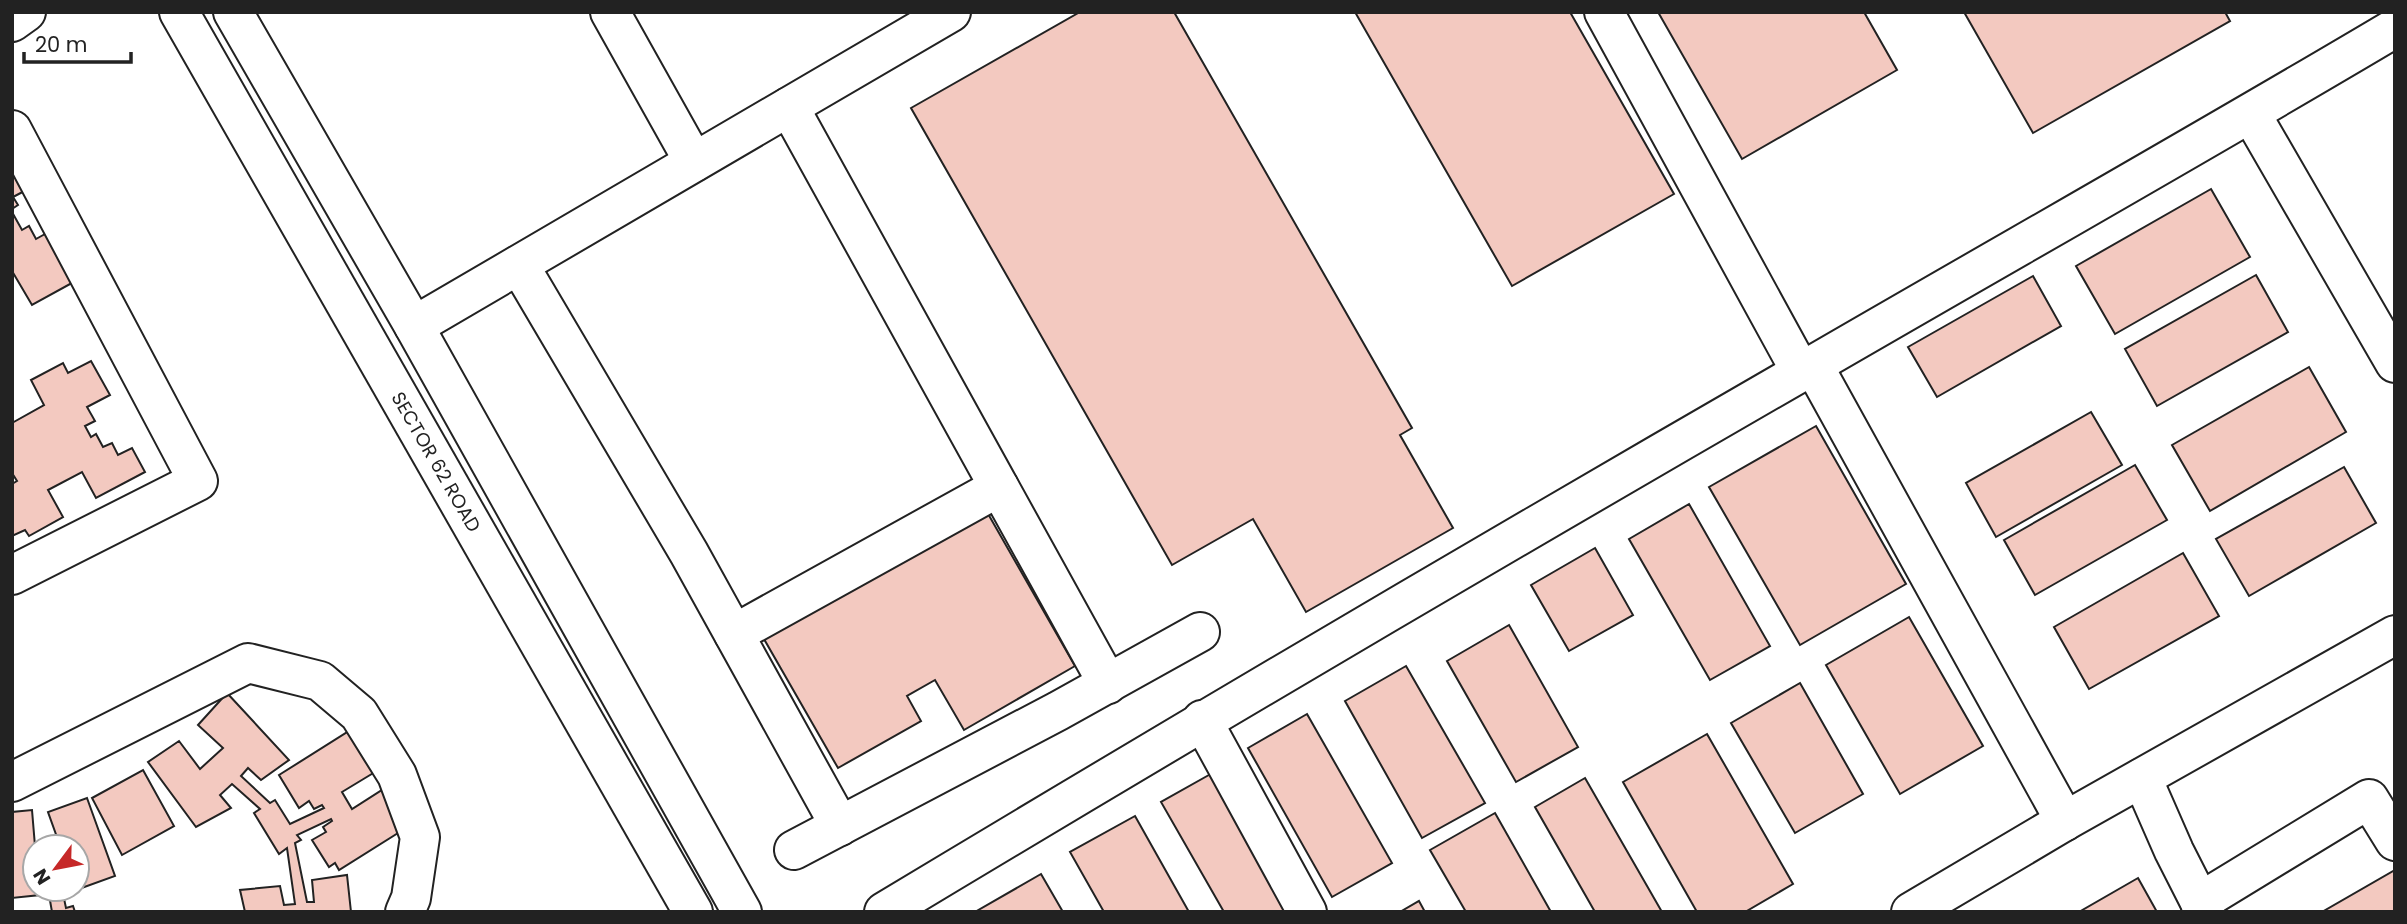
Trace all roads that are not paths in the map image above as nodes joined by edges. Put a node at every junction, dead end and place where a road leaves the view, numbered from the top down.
1 (26, 12) edge
2 (179, 12) edge
3 (233, 12) edge
4 (610, 12) edge
5 (951, 12) edge
6 (1604, 12) edge
7 (12, 22) edge
8 (2395, 28) edge
9 (789, 107) junction
10 (2251, 114) junction
11 (12, 131) edge
12 (695, 162) junction
13 (519, 265) junction
14 (414, 326) junction
15 (2395, 363) edge
16 (1807, 368) junction
17 (502, 484) junction
18 (999, 487) junction
19 (463, 508) junction
20 (12, 575) edge
21 (1200, 632) dead end
22 (734, 634) junction
23 (2395, 635) edge
24 (1108, 684) junction
25 (1202, 720) junction
26 (2142, 778) junction
27 (12, 782) edge
28 (2382, 790) edge
29 (2065, 821) junction
30 (840, 826) junction
31 (2395, 841) edge
32 (794, 850) dead end
33 (679, 907) edge
34 (2203, 907) edge
35 (405, 912) edge
36 (743, 912) edge
37 (884, 912) edge
38 (1307, 912) edge
39 (1911, 912) edge

1 - 7 street
2 - 19 street, SECTOR 62 ROAD
3 - 14 street
4 - 12 street
5 - 9 street
6 - 16 street
8 - 10 street
9 - 12 street
9 - 18 street
10 - 15 street
10 - 16 street
11 - 20 street
12 - 13 street
13 - 14 street
13 - 22 street
14 - 17 street
16 - 25 street
16 - 29 street
17 - 19 street
17 - 36 street
18 - 22 street
18 - 24 street
19 - 33 street, SECTOR 62 ROAD
21 - 24 street
22 - 30 street
23 - 26 street
24 - 30 street
25 - 37 street
25 - 38 street
26 - 29 street
26 - 34 street
27 - 35 street
28 - 31 street
28 - 34 street
29 - 39 street
30 - 32 street

